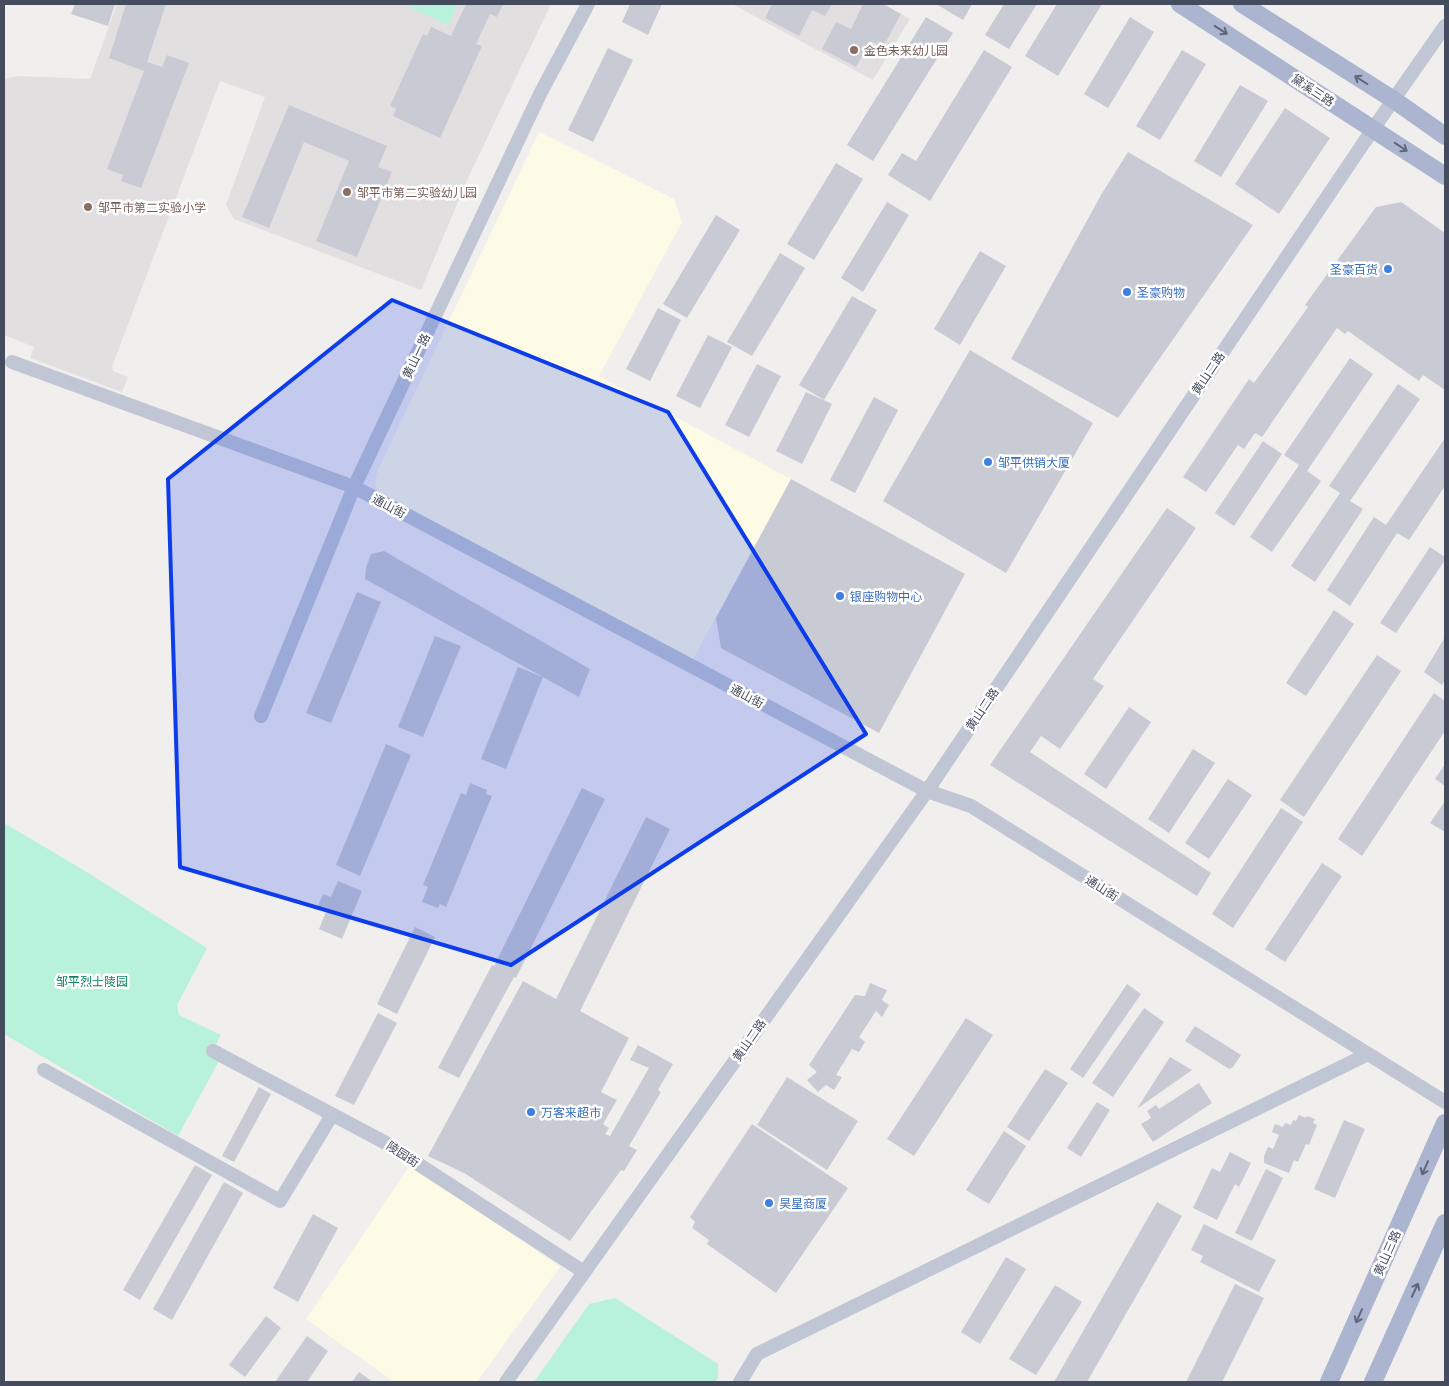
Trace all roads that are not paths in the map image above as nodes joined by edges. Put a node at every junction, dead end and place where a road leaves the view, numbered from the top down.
1 (588, 4) edge
2 (1180, 4) edge
3 (1242, 4) edge
4 (1445, 26) edge
5 (1394, 100) junction
6 (1373, 128) junction
7 (1445, 136) edge
8 (1445, 176) edge
9 (12, 362) dead end
10 (354, 488) junction
11 (261, 716) dead end
12 (927, 791) junction
13 (213, 1051) dead end
14 (1368, 1054) junction
15 (44, 1070) dead end
16 (1445, 1102) edge
17 (332, 1115) junction
18 (1445, 1123) edge
19 (1445, 1223) edge
20 (584, 1272) junction
21 (506, 1382) edge
22 (740, 1382) edge
23 (1328, 1382) edge
24 (1373, 1382) edge

1 - 10 street, 黄山一路
2 -> 6 main road, 黛溪三路
5 -> 3 main road
4 - 5 street, 黄山二路
5 - 6 street, 黄山二路
5 - 7 main road
6 -> 8 main road, 黛溪三路
6 - 12 street, 黄山二路
9 - 10 street, 通山街
10 - 11 street, 黄山一路
10 - 12 street, 通山街
12 - 14 street, 通山街
12 - 20 street, 黄山二路
13 - 17 street, 陵园街
14 - 16 street, 通山街
14 - 22 street
15 - 17 street
17 - 20 street, 陵园街
18 -> 23 main road, 黄山三路
24 -> 19 main road
20 - 21 street, 黄山二路

